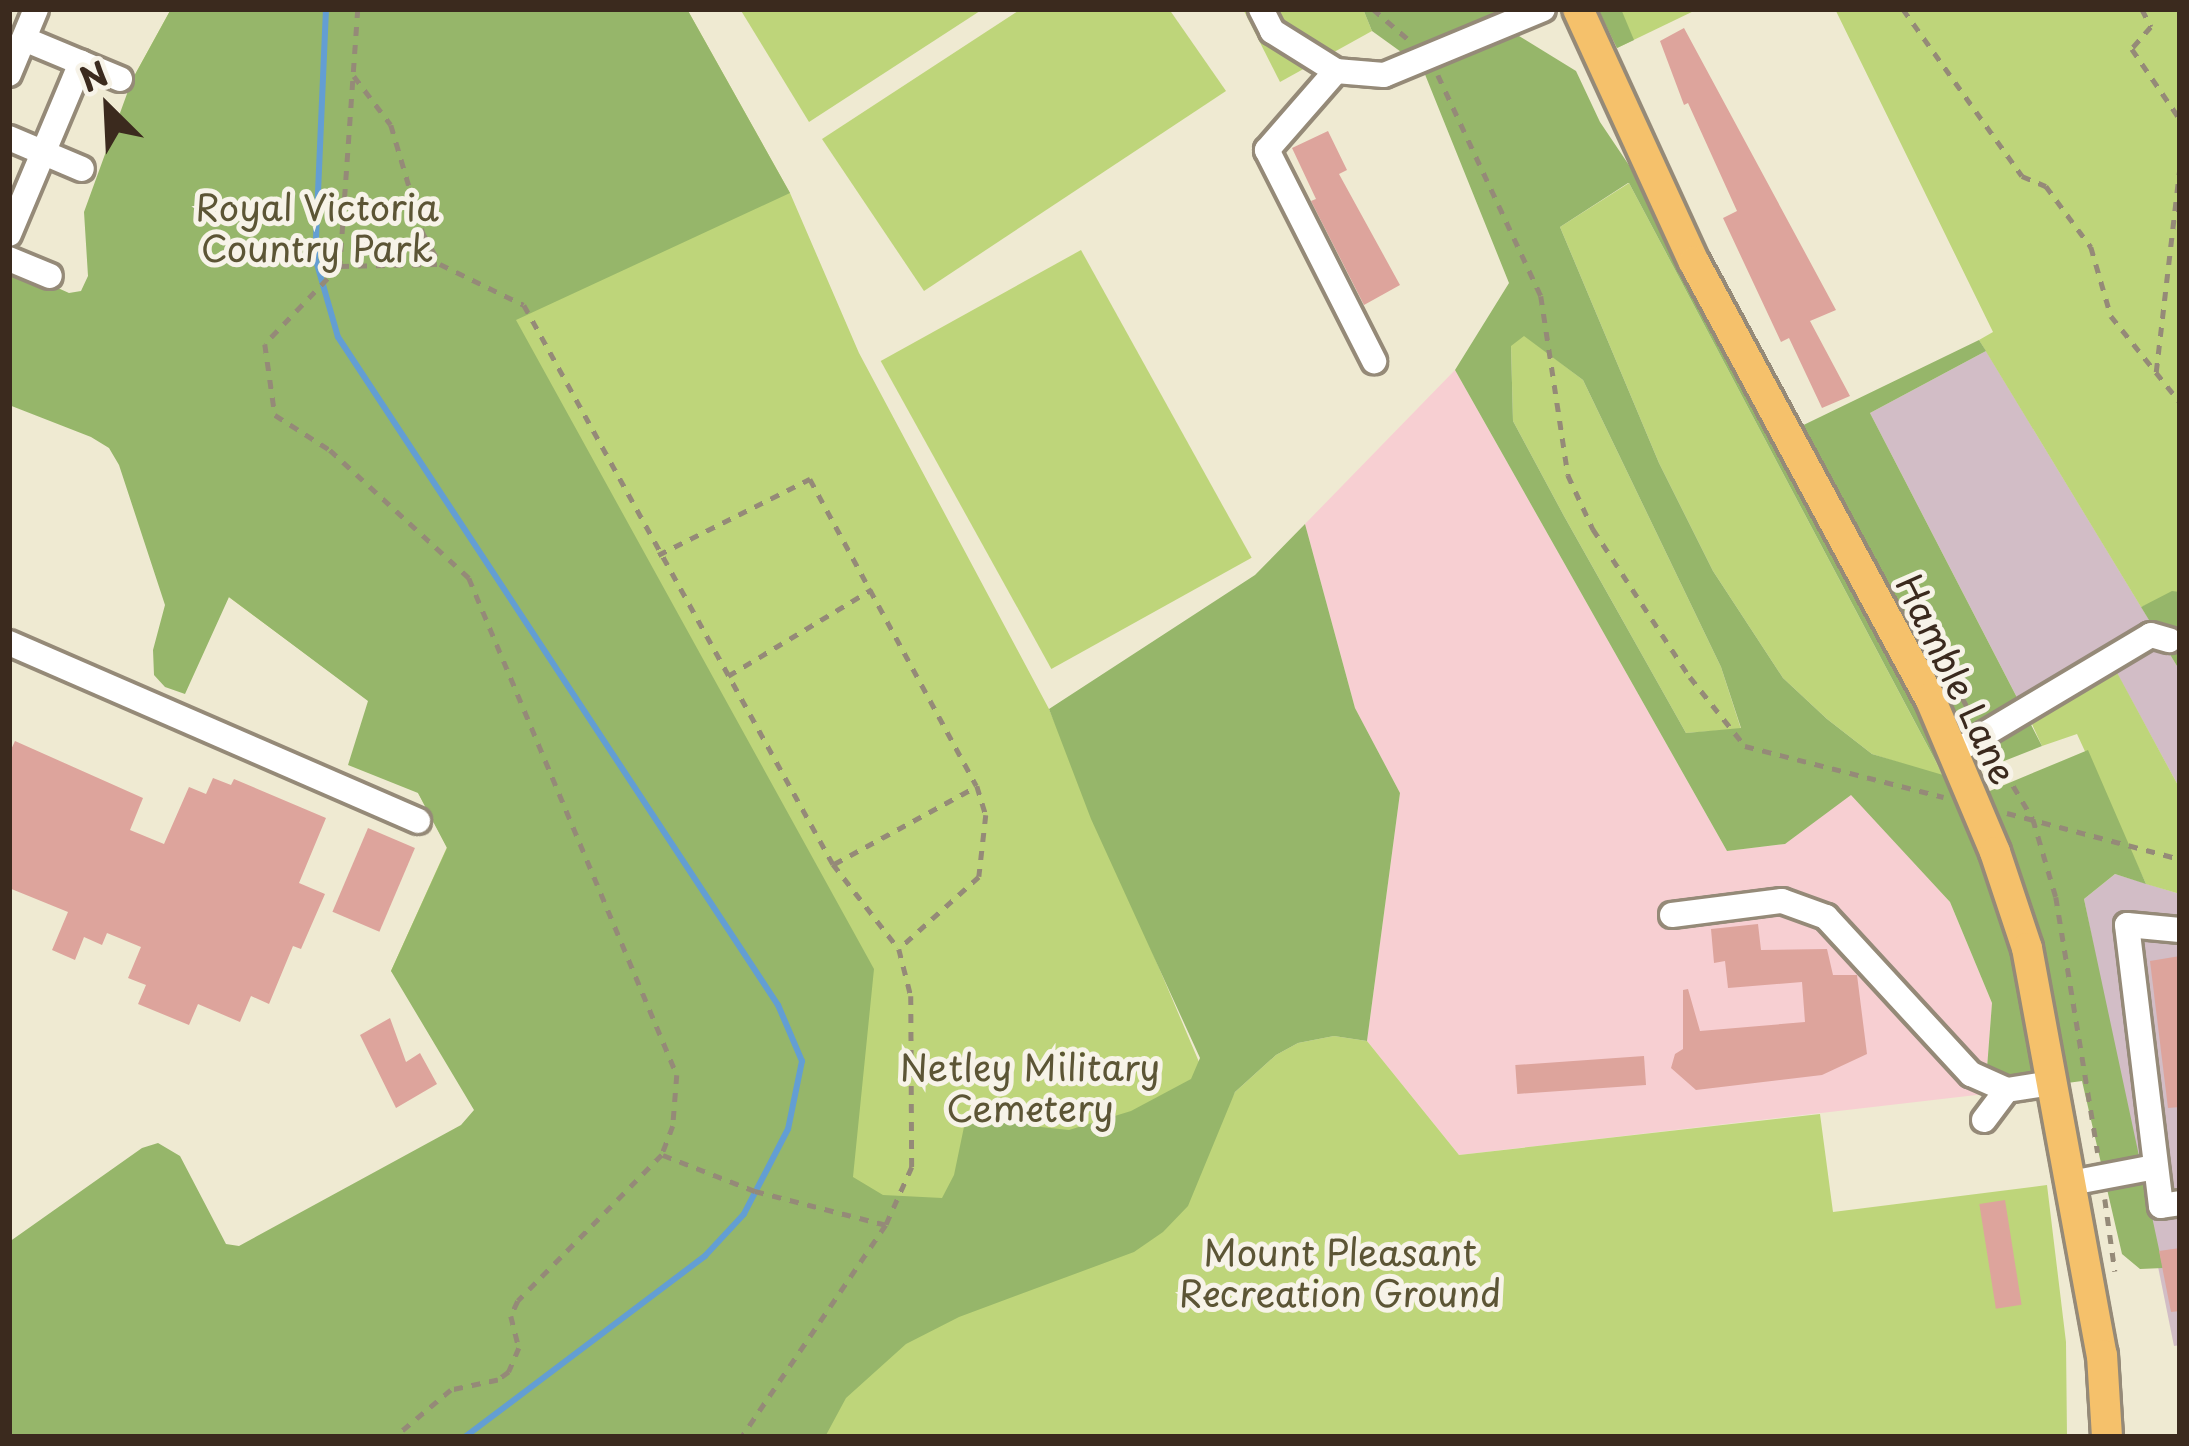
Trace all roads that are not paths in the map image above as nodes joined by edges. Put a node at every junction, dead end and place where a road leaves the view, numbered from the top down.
1 (36, 9) edge
2 (1261, 9) edge
3 (1543, 9) edge
4 (1577, 9) edge
5 (24, 39) junction
6 (81, 63) junction
7 (1336, 70) junction
8 (9, 74) edge
9 (120, 79) dead end
10 (9, 138) edge
11 (44, 153) junction
12 (82, 169) dead end
13 (9, 234) edge
14 (9, 259) edge
15 (50, 276) dead end
16 (1374, 361) dead end
17 (2169, 640) dead end
18 (9, 644) edge
19 (1954, 753) junction
20 (418, 821) dead end
21 (1672, 915) dead end
22 (2180, 931) edge
23 (2052, 1083) junction
24 (2007, 1090) junction
25 (1984, 1120) dead end
26 (2155, 1167) junction
27 (2071, 1183) junction
28 (2180, 1203) edge
29 (2108, 1437) edge

1 - 5 lane
2 - 7 lane
3 - 7 lane
4 - 19 main road, Hamble Lane
5 - 6 lane
5 - 8 lane
6 - 9 lane
6 - 11 lane
7 - 16 lane
10 - 11 lane
11 - 12 lane
11 - 13 lane
14 - 15 lane
17 - 19 lane
18 - 20 lane
19 - 23 main road, Hamble Lane
21 - 24 lane
22 - 26 lane
23 - 24 lane
23 - 27 main road, Hamble Lane
24 - 25 lane
26 - 27 lane
26 - 28 lane
27 - 29 main road, Hamble Lane

